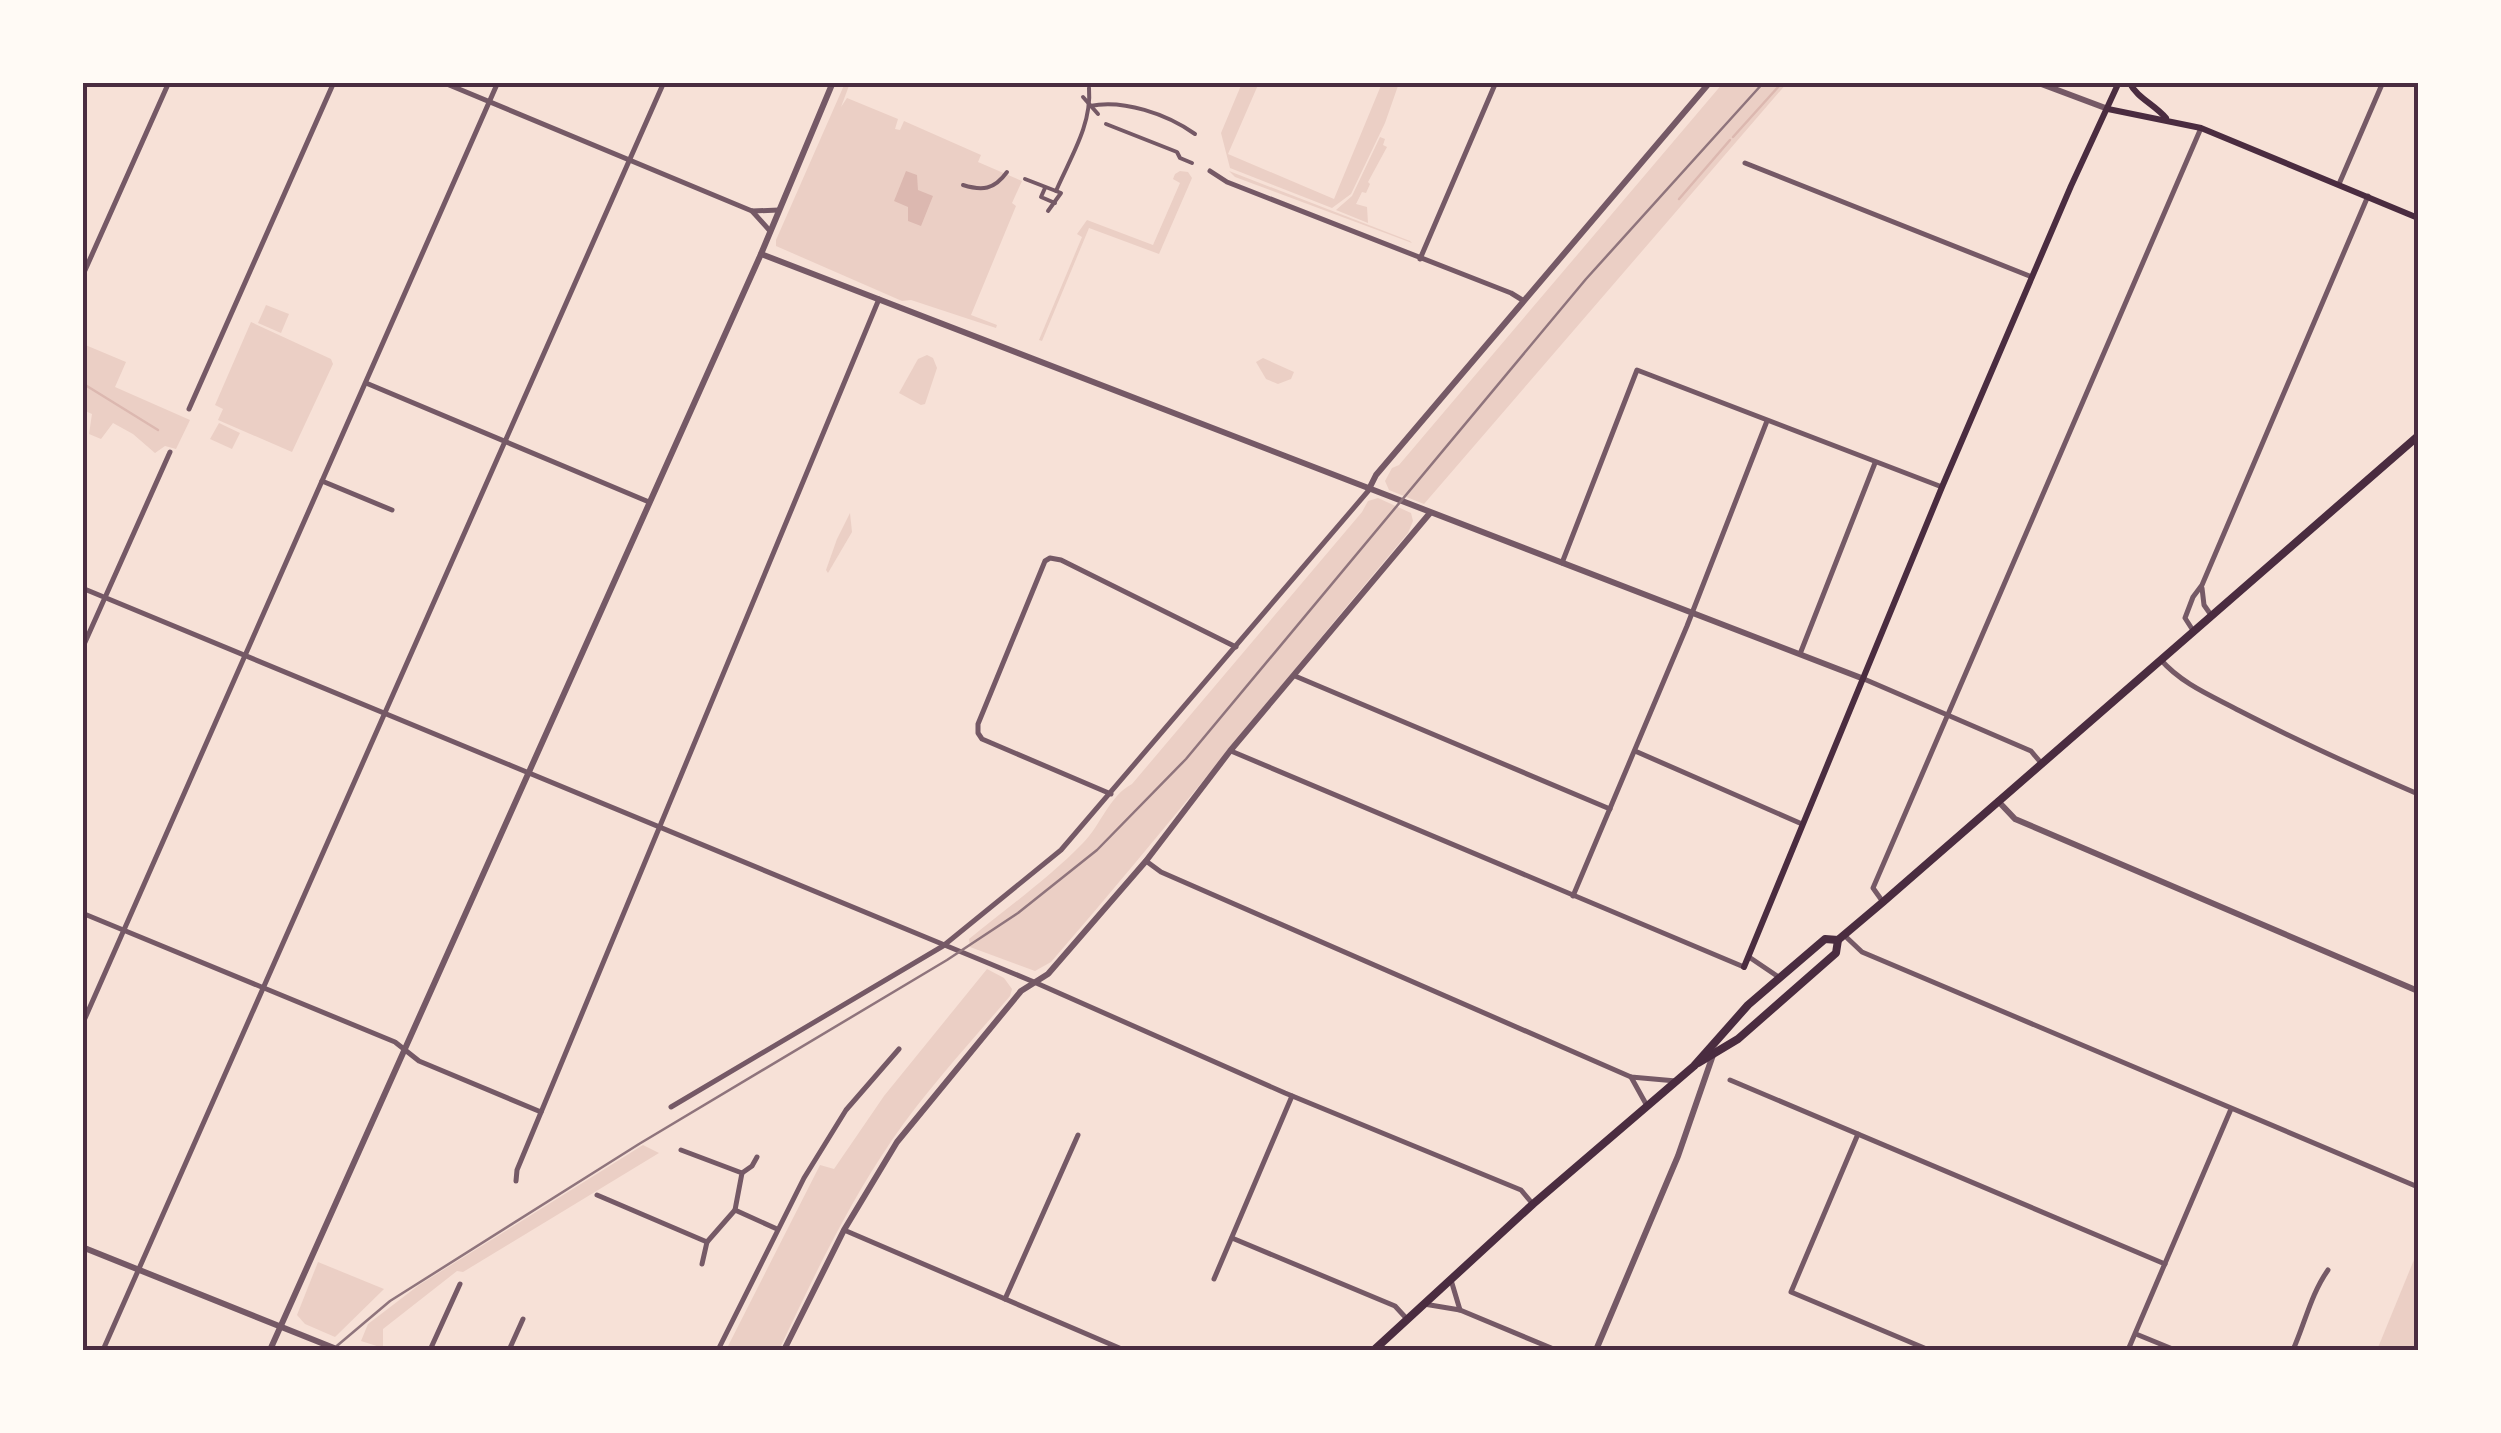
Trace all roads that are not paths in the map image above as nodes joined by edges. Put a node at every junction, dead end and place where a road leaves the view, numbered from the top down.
1 (169, 82) edge
2 (334, 82) edge
3 (442, 82) edge
4 (498, 82) edge
5 (664, 82) edge
6 (834, 82) edge
7 (1496, 82) edge
8 (1710, 82) edge
9 (2036, 82) edge
10 (2120, 82) edge
11 (2129, 82) edge
12 (2383, 82) edge
13 (1089, 88) dead end
14 (1083, 97) dead end
15 (490, 102) junction
16 (1090, 106) junction
17 (2108, 109) junction
18 (1098, 114) dead end
19 (2167, 118) junction
20 (1106, 124) dead end
21 (2202, 128) junction
22 (1195, 134) dead end
23 (629, 160) junction
24 (1745, 162) dead end
25 (1192, 163) dead end
26 (1210, 171) dead end
27 (1007, 172) dead end
28 (1025, 179) dead end
29 (2339, 184) junction
30 (963, 185) dead end
31 (1048, 186) junction
32 (1056, 191) junction
33 (2368, 196) junction
34 (1056, 203) junction
35 (778, 210) junction
36 (752, 211) junction
37 (1048, 211) dead end
38 (2418, 218) edge
39 (770, 231) junction
40 (761, 254) junction
41 (1420, 258) junction
42 (82, 277) edge
43 (2032, 277) junction
44 (879, 299) junction
45 (1524, 301) junction
46 (365, 382) junction
47 (190, 409) dead end
48 (1766, 420) junction
49 (2418, 436) edge
50 (506, 442) junction
51 (170, 452) dead end
52 (1875, 464) junction
53 (322, 481) junction
54 (1942, 487) junction
55 (1369, 488) junction
56 (649, 502) junction
57 (392, 510) dead end
58 (1430, 512) junction
59 (1562, 562) junction
60 (2202, 585) junction
61 (82, 588) edge
62 (105, 598) junction
63 (1692, 613) junction
64 (2212, 616) junction
65 (2194, 632) junction
66 (1236, 647) junction
67 (82, 650) edge
68 (1800, 654) junction
69 (244, 656) junction
70 (2161, 660) junction
71 (1295, 676) junction
72 (1864, 679) junction
73 (384, 714) junction
74 (1949, 715) junction
75 (1230, 751) junction
76 (1635, 751) junction
77 (2042, 764) junction
78 (528, 773) junction
79 (1111, 794) junction
80 (2418, 794) edge
81 (1998, 801) junction
82 (1610, 808) junction
83 (1802, 824) junction
84 (657, 828) junction
85 (1146, 861) junction
86 (1573, 896) junction
87 (1882, 902) junction
88 (82, 913) edge
89 (124, 930) junction
90 (1841, 937) junction
91 (943, 946) junction
92 (1748, 956) junction
93 (1744, 967) joint
94 (1780, 978) junction
95 (1034, 982) junction
96 (265, 989) junction
97 (2418, 991) edge
98 (82, 1024) edge
99 (1722, 1032) junction
100 (404, 1050) junction
101 (900, 1050) dead end
102 (1714, 1055) junction
103 (1694, 1066) junction
104 (1631, 1077) junction
105 (1730, 1080) dead end
106 (1676, 1082) junction
107 (1292, 1096) junction
108 (672, 1107) dead end
109 (1647, 1107) junction
110 (2231, 1110) junction
111 (541, 1112) junction
112 (1858, 1134) junction
113 (1078, 1136) dead end
114 (680, 1150) dead end
115 (757, 1157) dead end
116 (742, 1174) junction
117 (2418, 1177) edge
118 (516, 1181) dead end
119 (2416, 1186) edge
120 (597, 1196) dead end
121 (1532, 1204) junction
122 (735, 1210) junction
123 (777, 1228) junction
124 (844, 1230) junction
125 (1232, 1238) junction
126 (708, 1242) junction
127 (82, 1247) edge
128 (702, 1264) dead end
129 (2166, 1264) junction
130 (139, 1270) junction
131 (2328, 1270) dead end
132 (1214, 1279) dead end
133 (1451, 1279) junction
134 (460, 1284) dead end
135 (1005, 1299) junction
136 (1424, 1304) junction
137 (1460, 1310) junction
138 (523, 1319) dead end
139 (1408, 1319) junction
140 (281, 1327) junction
141 (2136, 1334) junction
142 (103, 1350) edge
143 (270, 1350) edge
144 (339, 1350) edge
145 (430, 1350) edge
146 (509, 1350) edge
147 (718, 1350) edge
148 (784, 1350) edge
149 (1124, 1350) edge
150 (1374, 1350) edge
151 (1556, 1350) edge
152 (1596, 1350) edge
153 (1929, 1350) edge
154 (2128, 1350) edge
155 (2175, 1350) edge
156 (2293, 1350) edge

1 - 42 street
2 - 47 street
3 - 15 street
4 - 15 street
5 - 23 street
6 - 35 street
7 - 41 street
8 - 45 street
9 - 17 street
10 - 17 main road
11 - 19 main road
12 - 29 street
13 - 16 street
14 - 16 street
15 - 23 street
15 - 46 street
16 - 18 street
16 - 22 street
16 - 32 street
17 - 19 main road
17 - 43 main road
19 - 21 main road
20 - 25 street
21 - 29 main road
21 - 74 street
23 - 36 street
23 - 50 street
24 - 43 street
26 - 41 street
27 - 30 street
28 - 31 street
29 - 33 main road
31 - 32 street
31 - 34 street
32 - 34 street
33 - 38 main road
33 - 60 street
34 - 37 street
35 - 36 street
35 - 39 street
36 - 39 street
39 - 40 street
40 - 44 street
40 - 56 street
41 - 45 street
43 - 54 main road
44 - 55 street
44 - 84 street
45 - 55 street
46 - 50 street
46 - 53 street
48 - 52 street
48 - 59 street
48 - 63 street
49 - 64 main road
50 - 56 street
50 - 73 street
51 - 62 street
52 - 54 street
52 - 68 street
53 - 57 street
53 - 69 street
54 - 72 main road
55 - 58 street
55 - 66 street
56 - 78 street
58 - 59 street
58 - 71 street
59 - 63 street
60 - 64 street
60 - 65 street
61 - 62 street
62 - 67 street
62 - 69 street
63 - 68 street
63 - 76 street
64 - 65 main road
65 - 70 main road
66 - 79 street
66 - 79 street
68 - 72 street
69 - 73 street
69 - 89 street
70 - 77 main road
70 - 80 street
71 - 75 street
71 - 82 street
72 - 74 street
72 - 83 main road
73 - 78 street
73 - 96 street
74 - 77 street
74 - 87 street
75 - 85 street
75 - 86 street
76 - 82 street
76 - 83 street
77 - 81 main road
78 - 84 street
78 - 100 street
79 - 91 street
81 - 87 main road
81 - 97 street
82 - 86 street
83 - 92 main road
84 - 91 street
84 - 111 street
85 - 95 street
85 - 104 street
86 - 93 street
87 - 90 main road
88 - 89 street
89 - 96 street
89 - 98 street
90 - 94 main road
90 - 102 main road
90 - 110 street
91 - 95 street
91 - 108 street
92 - 93 main road
92 - 94 street
94 - 99 main road
95 - 107 street
95 - 124 street
96 - 100 street
96 - 130 street
99 - 102 main road
99 - 103 main road
100 - 111 street
100 - 140 street
101 - 123 street
102 - 103 main road
102 - 152 street
103 - 106 main road
104 - 106 street
104 - 109 street
105 - 112 street
106 - 109 main road
107 - 121 street
107 - 125 street
109 - 121 main road
110 - 119 street
110 - 129 street
111 - 118 street
112 - 129 street
112 - 153 street
113 - 135 street
114 - 116 street
115 - 116 street
116 - 122 street
117 - 119 street
120 - 126 street
121 - 133 main road
122 - 123 street
122 - 126 street
123 - 147 street
124 - 135 street
124 - 148 street
125 - 132 street
125 - 139 street
126 - 128 street
127 - 130 street
129 - 141 street
130 - 140 street
130 - 142 street
131 - 156 street
133 - 136 main road
133 - 137 street
134 - 145 street
135 - 149 street
136 - 137 street
136 - 139 main road
137 - 151 street
138 - 146 street
139 - 150 main road
140 - 143 street
140 - 144 street
141 - 154 street
141 - 155 street

